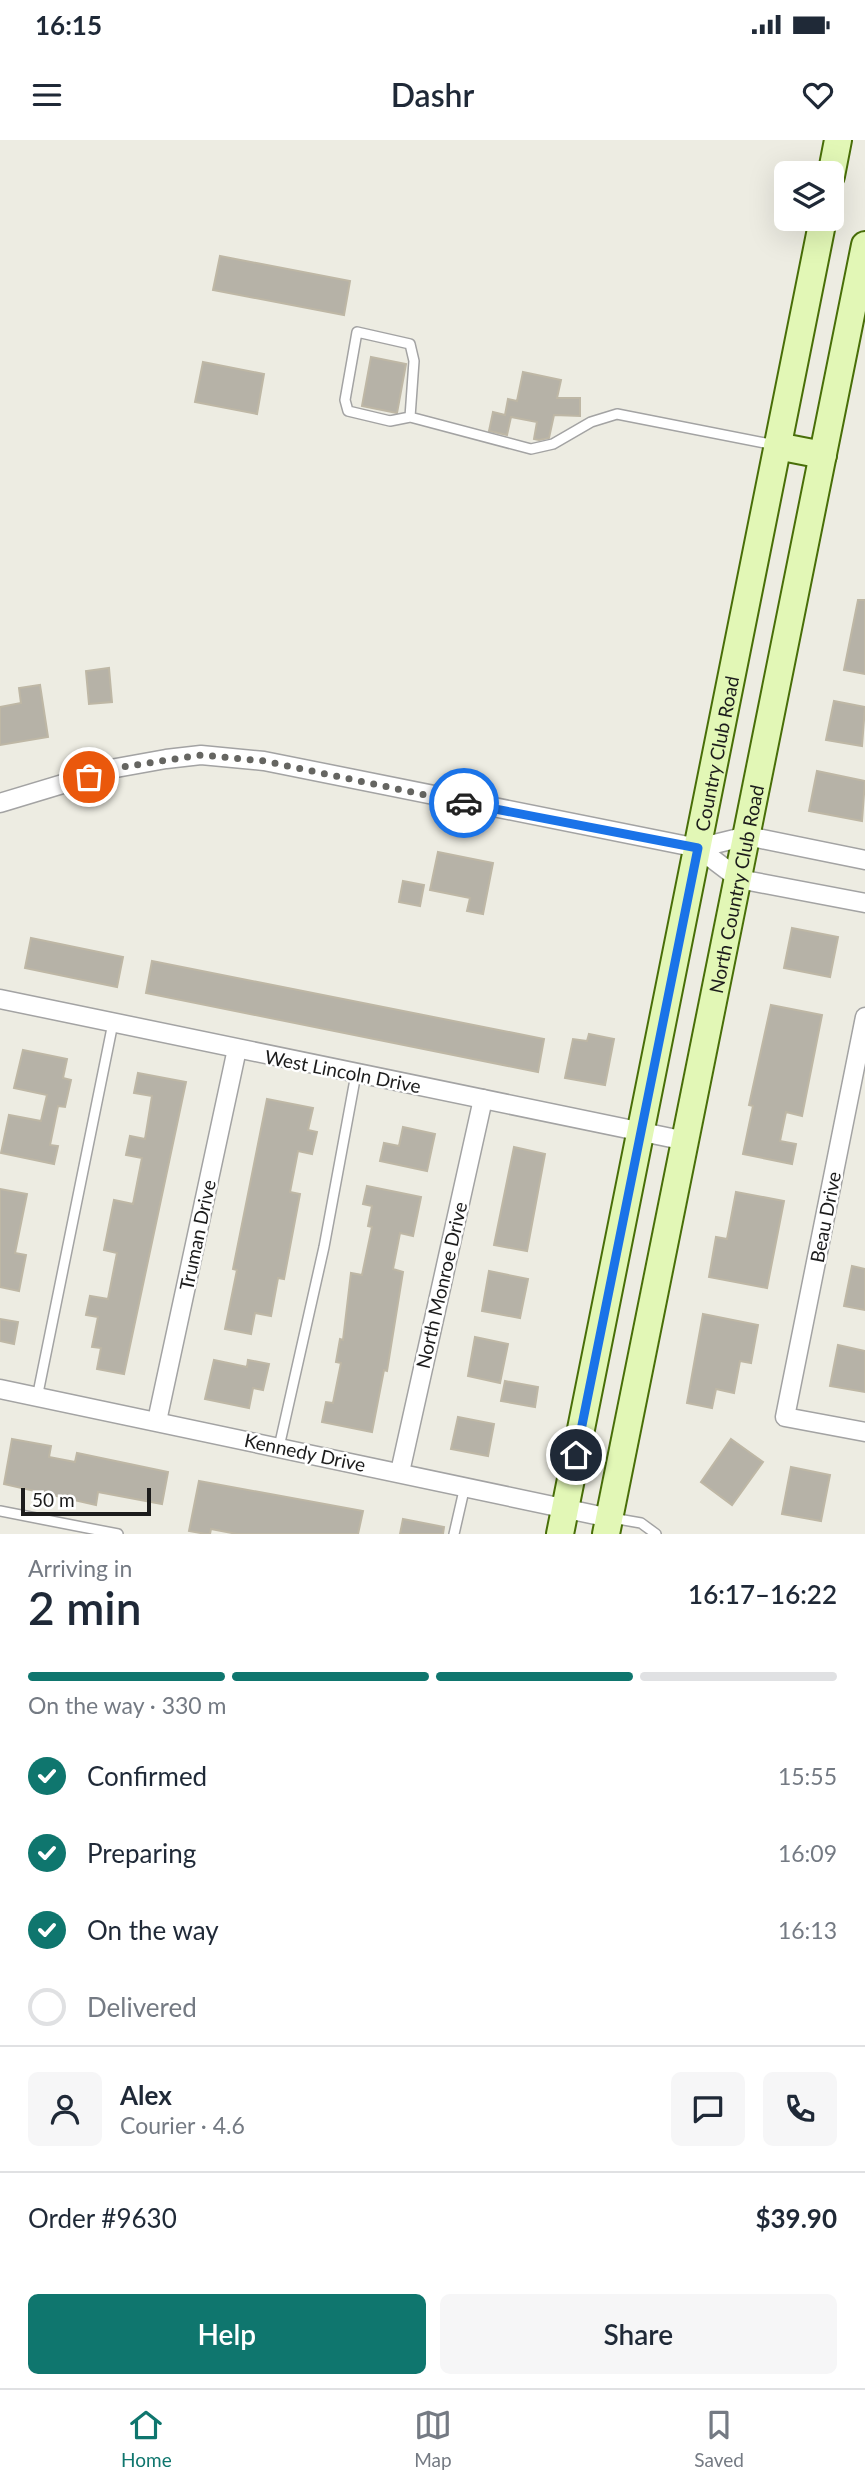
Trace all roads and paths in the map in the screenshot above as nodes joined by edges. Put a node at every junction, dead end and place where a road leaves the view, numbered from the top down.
1 (838, 140) edge
2 (834, 161) edge
3 (820, 231) edge
4 (865, 245) edge
5 (410, 417) junction
6 (777, 446) junction
7 (823, 455) junction
8 (0, 803) edge
9 (747, 836) junction
10 (698, 848) junction
11 (865, 860) edge
12 (739, 879) junction
13 (865, 903) edge
14 (0, 999) edge
15 (865, 1017) edge
16 (113, 1023) junction
17 (237, 1049) junction
18 (356, 1074) junction
19 (483, 1099) junction
20 (640, 1131) junction
21 (685, 1142) junction
22 (0, 1390) edge
23 (37, 1398) junction
24 (157, 1422) junction
25 (865, 1432) edge
26 (279, 1447) junction
27 (400, 1472) junction
28 (465, 1486) junction
29 (0, 1511) edge
30 (563, 1521) edge
31 (608, 1526) edge
32 (118, 1534) edge
33 (454, 1534) edge
34 (656, 1534) edge

1 - 2 main road
3 - 6 main road, Country Club Road
4 - 7 main road, North Country Club Road
5 - 5 lane
5 - 6 lane
6 - 7 main road
6 - 10 main road, Country Club Road
7 - 9 main road, North Country Club Road
8 - 10 street
9 - 10 street
9 - 11 street
9 - 12 main road, North Country Club Road
10 - 12 street
10 - 20 main road, Country Club Road
12 - 13 street
12 - 21 main road, North Country Club Road
14 - 16 street, West Lincoln Drive
15 - 25 street, Beau Drive
16 - 17 street, West Lincoln Drive
16 - 23 lane
17 - 18 street, West Lincoln Drive
17 - 24 street, Truman Drive
18 - 19 street, West Lincoln Drive
18 - 26 lane
19 - 20 street, West Lincoln Drive
19 - 27 street, North Monroe Drive
20 - 21 street, West Lincoln Drive
20 - 30 main road, Country Club Road
21 - 31 main road, North Country Club Road
22 - 23 street, Kennedy Drive
23 - 24 street, Kennedy Drive
24 - 26 street, Kennedy Drive
26 - 27 street, Kennedy Drive
27 - 28 street, Kennedy Drive
28 - 30 street, Kennedy Drive
28 - 33 lane
29 - 32 lane
30 - 31 street, Kennedy Drive
31 - 34 lane

